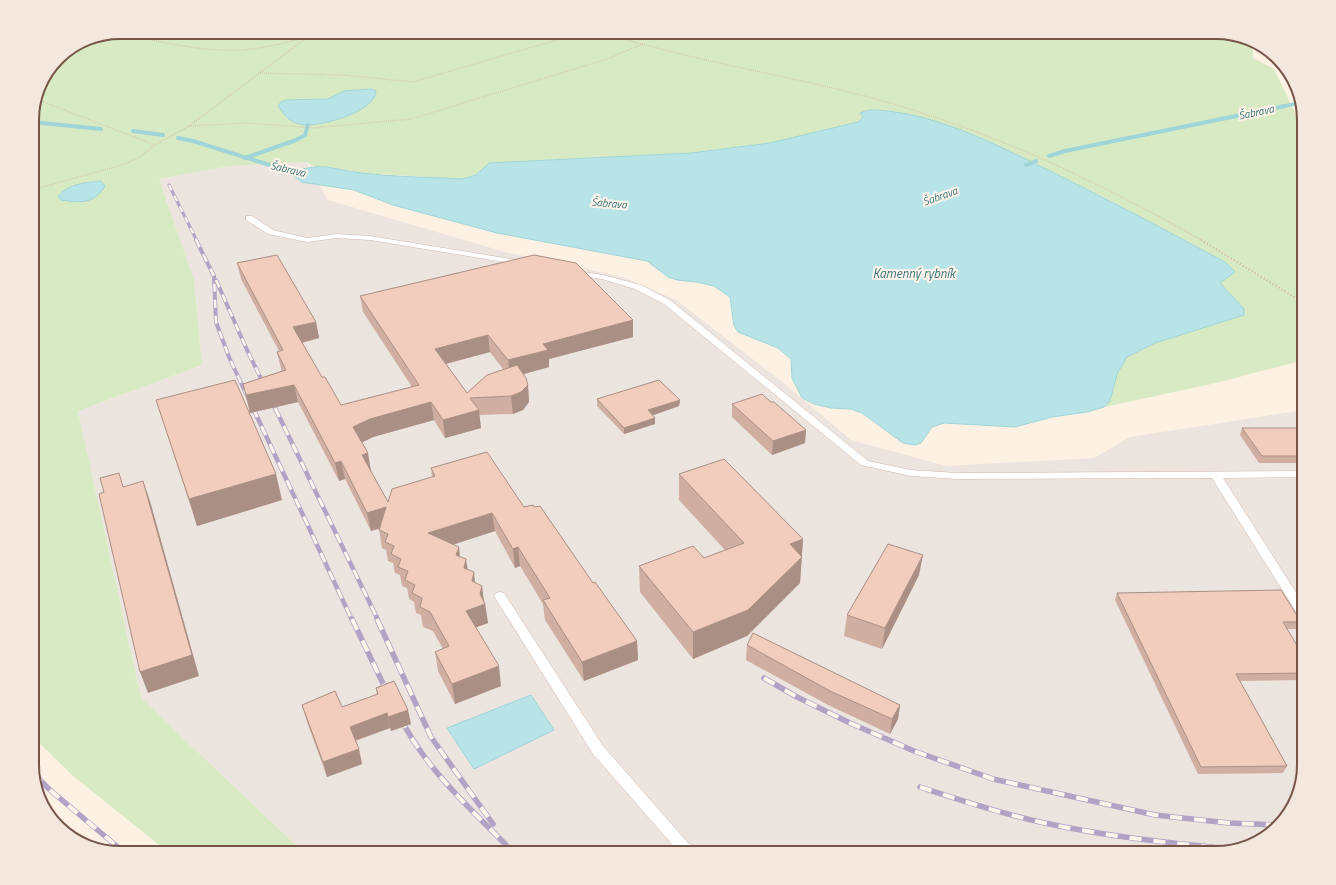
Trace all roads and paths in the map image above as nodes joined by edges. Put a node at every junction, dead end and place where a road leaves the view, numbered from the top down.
1 (150, 39) edge
2 (298, 39) edge
3 (304, 39) edge
4 (560, 39) edge
5 (626, 39) edge
6 (644, 44) junction
7 (258, 73) junction
8 (42, 101) edge
9 (189, 126) junction
10 (155, 145) junction
11 (39, 188) edge
12 (249, 218) dead end
13 (528, 264) edge
14 (566, 270) edge
15 (1297, 298) edge
16 (1297, 474) edge
17 (1216, 475) junction
18 (500, 596) dead end
19 (1297, 604) edge
20 (682, 846) edge

1 - 2 path
3 - 7 path
4 - 7 path
5 - 6 path
6 - 9 path
6 - 15 path
7 - 9 path
8 - 10 path
9 - 10 path
10 - 11 path
12 - 13 lane
14 - 17 lane
16 - 17 lane
17 - 19 lane
18 - 20 lane

